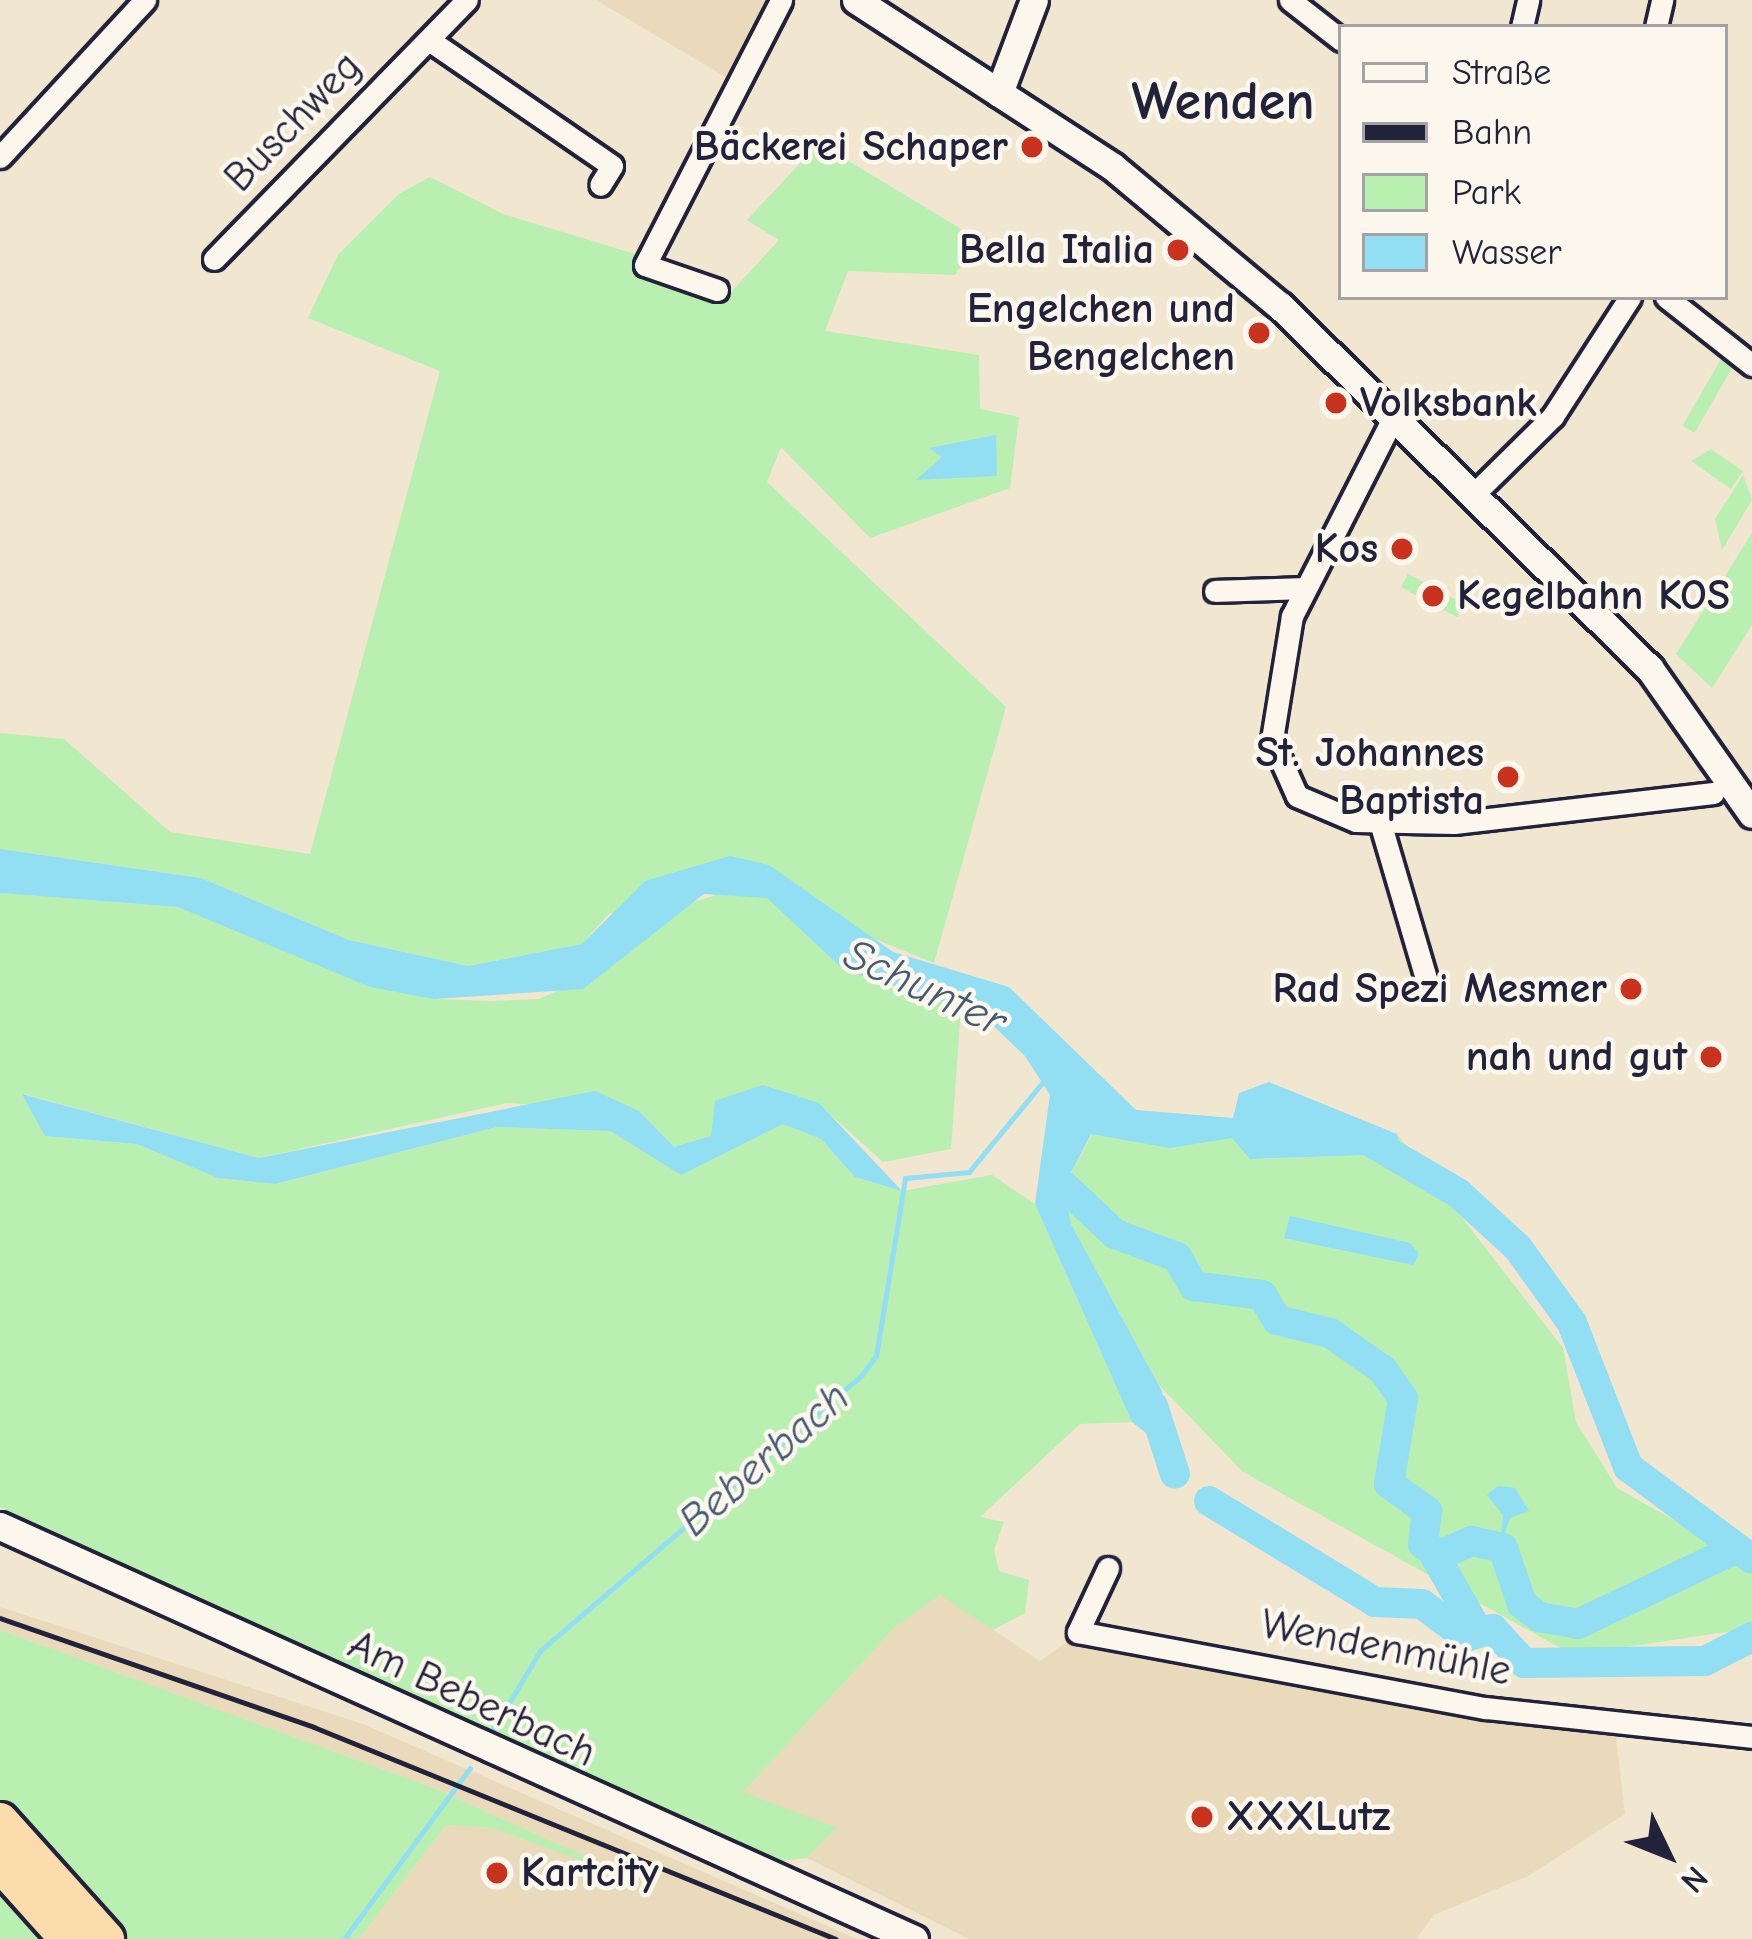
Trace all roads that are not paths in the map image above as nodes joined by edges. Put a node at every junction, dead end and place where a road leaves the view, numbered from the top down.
1 (146, 0) edge
2 (467, 0) edge
3 (781, 0) edge
4 (856, 0) edge
5 (1034, 0) edge
6 (1290, 0) edge
7 (1338, 38) edge
8 (429, 40) junction
9 (999, 93) junction
10 (0, 157) edge
11 (600, 185) dead end
12 (214, 259) dead end
13 (717, 290) dead end
14 (1628, 300) edge
15 (1670, 300) edge
16 (1752, 365) edge
17 (1394, 416) junction
18 (1474, 494) junction
19 (1304, 588) junction
20 (1215, 591) dead end
21 (1713, 793) dead end
22 (1752, 814) edge
23 (1380, 822) junction
24 (1430, 989) dead end
25 (0, 1526) edge
26 (1108, 1568) dead end
27 (1752, 1737) edge
28 (0, 1821) edge
29 (0, 1863) edge
30 (68, 1939) edge
31 (106, 1939) edge
32 (914, 1939) edge

1 - 10 street
2 - 8 street, Buschweg
3 - 13 street
4 - 9 main road
5 - 9 main road
6 - 7 street
8 - 11 street
8 - 12 street, Buschweg
9 - 17 main road
14 - 18 street
15 - 16 street
17 - 18 main road
17 - 19 street
18 - 22 main road
19 - 20 street
19 - 23 street
21 - 23 street
23 - 24 street
25 - 32 main road, Am Beberbach
26 - 27 street, Wendenmühle
28 - 31 highway
29 - 30 highway

